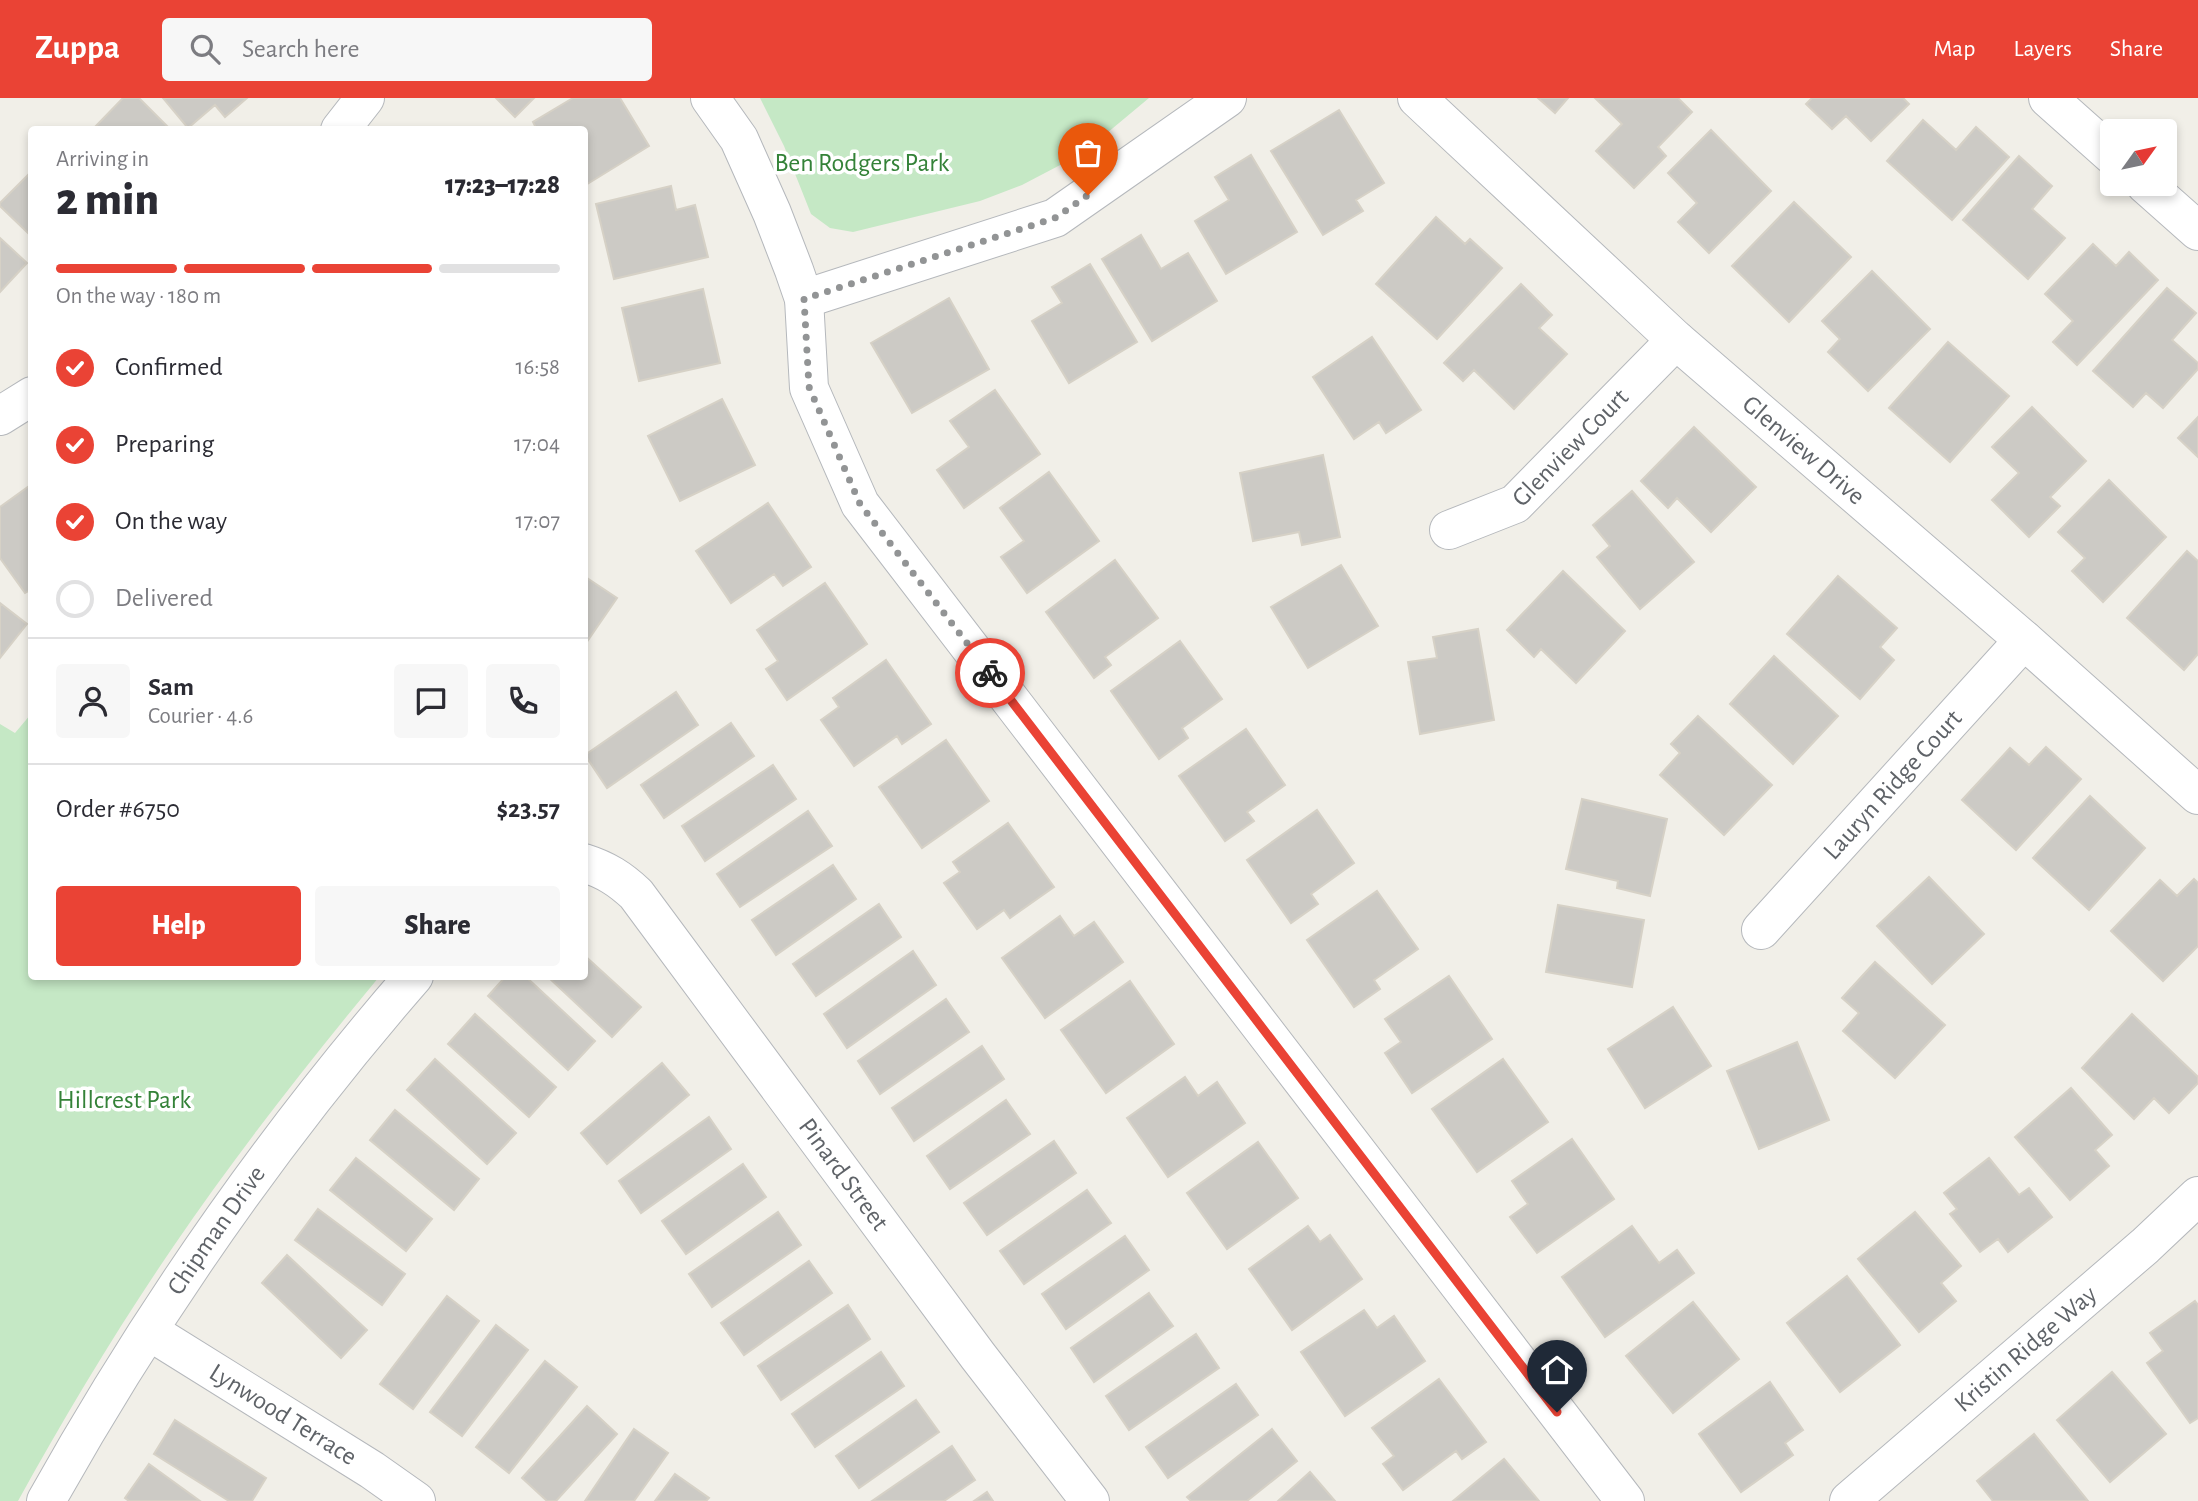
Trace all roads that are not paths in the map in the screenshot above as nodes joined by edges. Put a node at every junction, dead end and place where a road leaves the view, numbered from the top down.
1 (365, 98) edge
2 (710, 98) edge
3 (1227, 98) edge
4 (1418, 98) edge
5 (2048, 98) edge
6 (343, 126) edge
7 (2100, 144) edge
8 (2159, 196) edge
9 (2198, 231) edge
10 (804, 299) junction
11 (1676, 340) junction
12 (28, 398) edge
13 (0, 416) edge
14 (1449, 530) dead end
15 (2024, 640) junction
16 (2198, 794) edge
17 (588, 864) edge
18 (1761, 930) dead end
19 (411, 980) edge
20 (2198, 1196) edge
21 (149, 1331) junction
22 (46, 1501) edge
23 (416, 1501) edge
24 (1090, 1501) edge
25 (1625, 1501) edge
26 (1849, 1501) edge

1 - 6 street
2 - 10 street
3 - 10 street
4 - 11 street, Glenview Drive
5 - 7 street
8 - 9 street
10 - 25 street
11 - 14 street, Glenview Court
11 - 15 street, Glenview Drive
12 - 13 street
15 - 16 street, Glenview Drive
15 - 18 street, Lauryn Ridge Court
17 - 24 street, Pinard Street
19 - 21 street, Chipman Drive
20 - 26 street, Kristin Ridge Way
21 - 22 street, Chipman Drive
21 - 23 street, Lynwood Terrace

